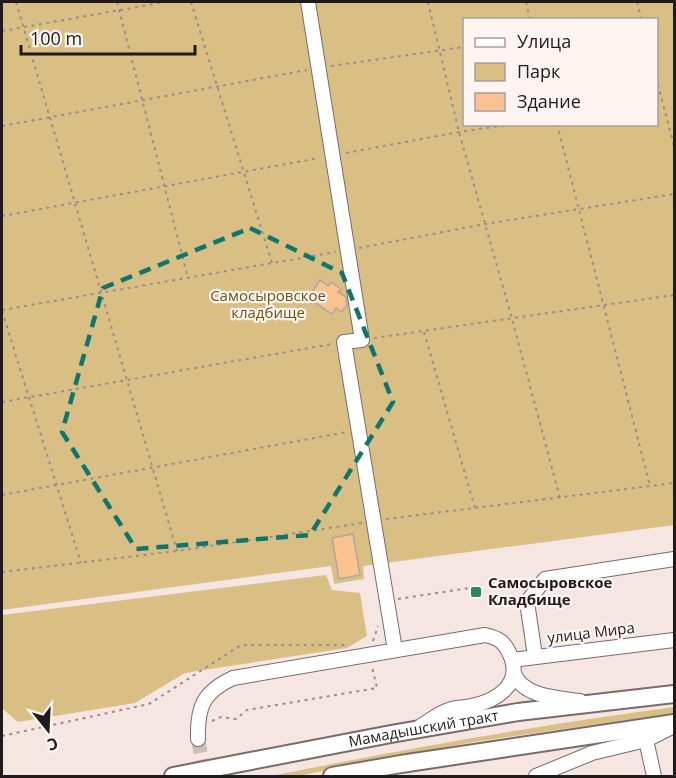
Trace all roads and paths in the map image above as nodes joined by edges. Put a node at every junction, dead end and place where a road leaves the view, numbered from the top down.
1 (16, 2) edge
2 (117, 2) edge
3 (165, 2) edge
4 (191, 2) edge
5 (308, 2) edge
6 (428, 2) edge
7 (526, 2) edge
8 (637, 2) edge
9 (119, 10) junction
10 (530, 18) edge
11 (641, 18) edge
12 (24, 27) junction
13 (2, 30) edge
14 (463, 46) edge
15 (438, 50) junction
16 (318, 68) junction
17 (658, 81) edge
18 (218, 87) junction
19 (662, 99) junction
20 (142, 100) junction
21 (658, 100) edge
22 (50, 117) junction
23 (2, 126) edge
24 (500, 126) edge
25 (558, 126) edge
26 (459, 132) junction
27 (675, 146) edge
28 (332, 156) junction
29 (244, 172) junction
30 (164, 186) junction
31 (75, 203) junction
32 (2, 216) edge
33 (272, 263) dead end
34 (188, 278) dead end
35 (675, 295) edge
36 (603, 306) junction
37 (2, 311) edge
38 (512, 319) junction
39 (424, 331) junction
40 (362, 340) junction
41 (344, 342) junction
42 (126, 380) junction
43 (29, 397) junction
44 (2, 402) edge
45 (358, 430) junction
46 (152, 469) junction
47 (675, 483) edge
48 (56, 485) junction
49 (650, 486) junction
50 (2, 495) edge
51 (560, 498) junction
52 (476, 508) junction
53 (373, 521) junction
54 (177, 551) junction
55 (675, 560) edge
56 (81, 563) junction
57 (2, 573) edge
58 (675, 640) edge
59 (394, 650) junction
60 (369, 654) junction
61 (535, 656) junction
62 (513, 667) junction
63 (675, 694) edge
64 (592, 703) junction
65 (675, 724) edge
66 (413, 731) junction
67 (2, 735) edge
68 (198, 739) tunnel mouth
69 (646, 740) junction
70 (173, 777) edge
71 (332, 777) edge
72 (536, 777) edge
73 (654, 777) edge

1 - 12 path
2 - 9 path
3 - 9 path
4 - 18 path
5 - 16 street
6 - 15 path
7 - 10 path
8 - 11 path
9 - 12 path
9 - 20 path
12 - 13 path
12 - 22 path
14 - 15 path
15 - 16 path
15 - 26 path
16 - 18 path
16 - 28 street
17 - 19 path
18 - 20 path
18 - 29 path
19 - 21 path
19 - 27 path
20 - 22 path
20 - 30 path
22 - 23 path
22 - 31 path
24 - 26 path
25 - 36 path
26 - 28 path
26 - 38 path
28 - 29 path
28 - 40 street
29 - 30 path
29 - 33 path
30 - 31 path
30 - 34 path
31 - 32 path
31 - 42 path
35 - 36 path
36 - 38 path
36 - 49 path
37 - 43 path
38 - 39 path
38 - 51 path
39 - 40 path
39 - 52 path
40 - 41 street
41 - 42 path
41 - 45 street
42 - 43 path
42 - 46 path
43 - 44 path
43 - 48 path
45 - 46 path
45 - 53 street
46 - 48 path
46 - 54 path
47 - 49 path
48 - 50 path
48 - 56 path
49 - 51 path
51 - 52 path
52 - 53 path
53 - 54 path
53 - 59 street
54 - 56 path
55 - 61 street
56 - 57 path
58 - 61 street, улица Мира
59 - 60 street
59 - 62 street
60 - 67 path
60 - 68 street
61 - 62 street, улица Мира
62 - 64 street
62 - 66 street
63 - 64 main road, Мамадышский тракт
64 - 66 main road, Мамадышский тракт
65 - 69 street
65 - 71 main road, Мамадышский тракт
66 - 70 main road, Мамадышский тракт
69 - 72 street
69 - 73 street

